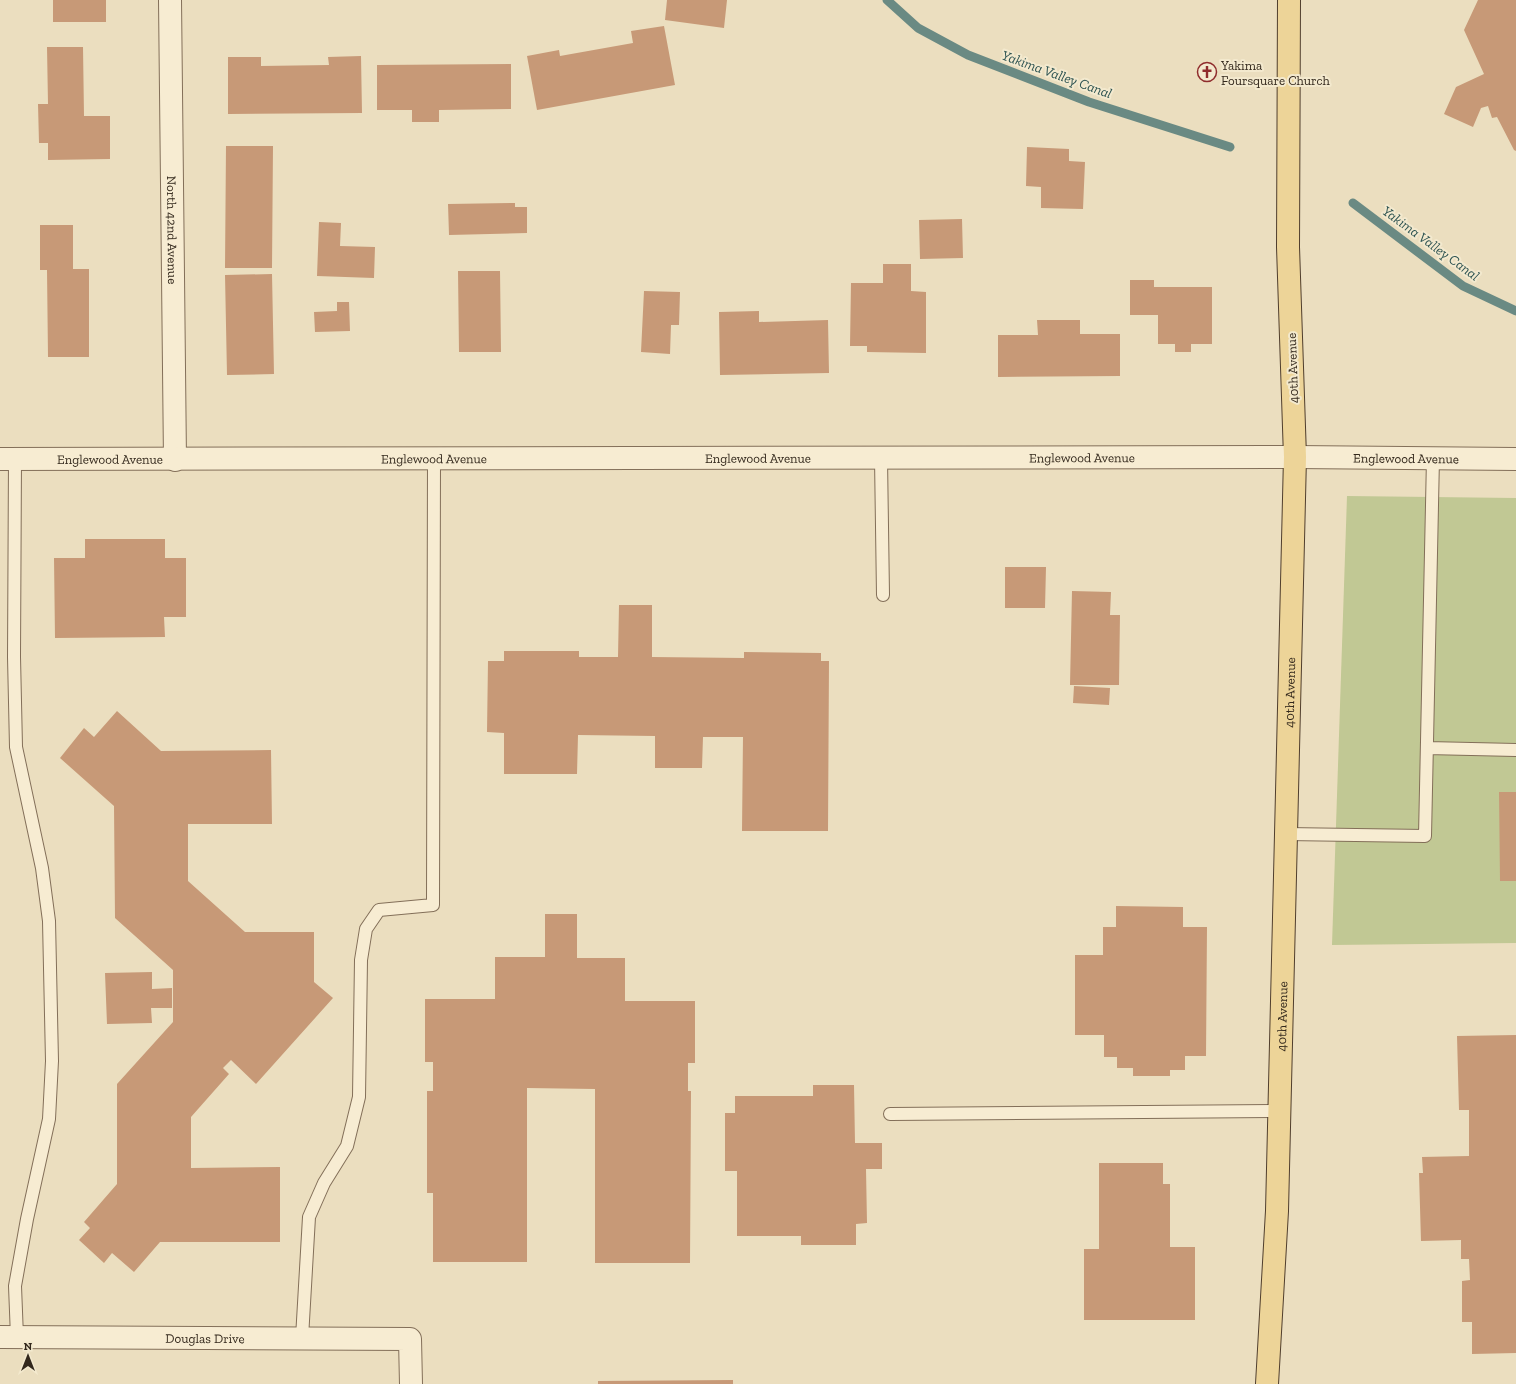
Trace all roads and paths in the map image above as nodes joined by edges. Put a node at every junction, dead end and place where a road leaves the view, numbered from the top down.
1 (170, 0) edge
2 (1288, 0) edge
3 (881, 458) junction
4 (1295, 458) junction
5 (1433, 458) junction
6 (8, 459) edge
7 (1516, 459) edge
8 (175, 460) junction
9 (434, 460) junction
10 (883, 596) dead end
11 (1427, 748) junction
12 (1516, 750) edge
13 (1286, 834) junction
14 (1280, 1112) junction
15 (890, 1114) dead end
16 (8, 1337) edge
17 (302, 1338) junction
18 (411, 1384) edge
19 (1266, 1384) edge

1 - 8 street, North 42nd Avenue
2 - 4 main road, 40th Avenue
3 - 4 street, Englewood Avenue
3 - 9 street, Englewood Avenue
3 - 10 lane
4 - 5 street, Englewood Avenue
4 - 13 main road, 40th Avenue
5 - 7 street, Englewood Avenue
5 - 11 lane
6 - 8 street, Englewood Avenue
6 - 16 lane
8 - 9 street, Englewood Avenue
9 - 17 lane
11 - 12 lane
11 - 13 lane
13 - 14 main road, 40th Avenue
14 - 15 lane
14 - 19 main road, 40th Avenue
16 - 17 street, Douglas Drive
17 - 18 street, Douglas Drive

